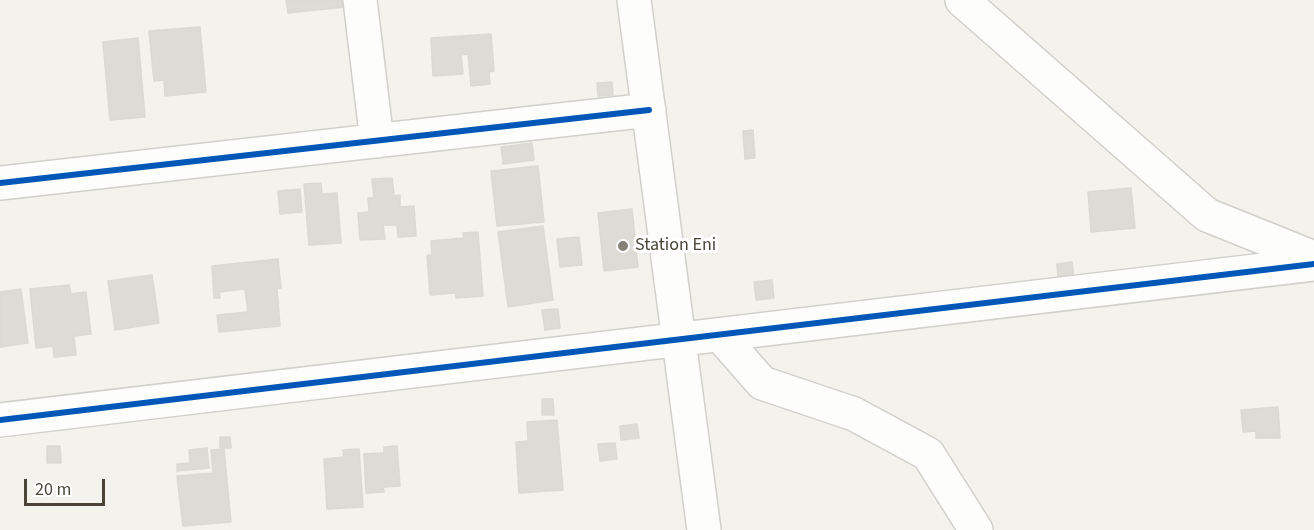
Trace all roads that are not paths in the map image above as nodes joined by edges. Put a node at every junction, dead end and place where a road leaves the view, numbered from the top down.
1 (360, 0) edge
2 (634, 0) edge
3 (962, 0) edge
4 (649, 111) junction
5 (378, 141) junction
6 (0, 183) edge
7 (1314, 258) edge
8 (1314, 264) edge
9 (720, 334) junction
10 (678, 339) junction
11 (0, 420) edge
12 (704, 530) edge
13 (976, 530) edge

1 - 5 street
2 - 4 street
3 - 7 street
4 - 5 street
4 - 10 street
5 - 6 street
8 - 9 street
9 - 10 street
9 - 13 street
10 - 11 street
10 - 12 street

